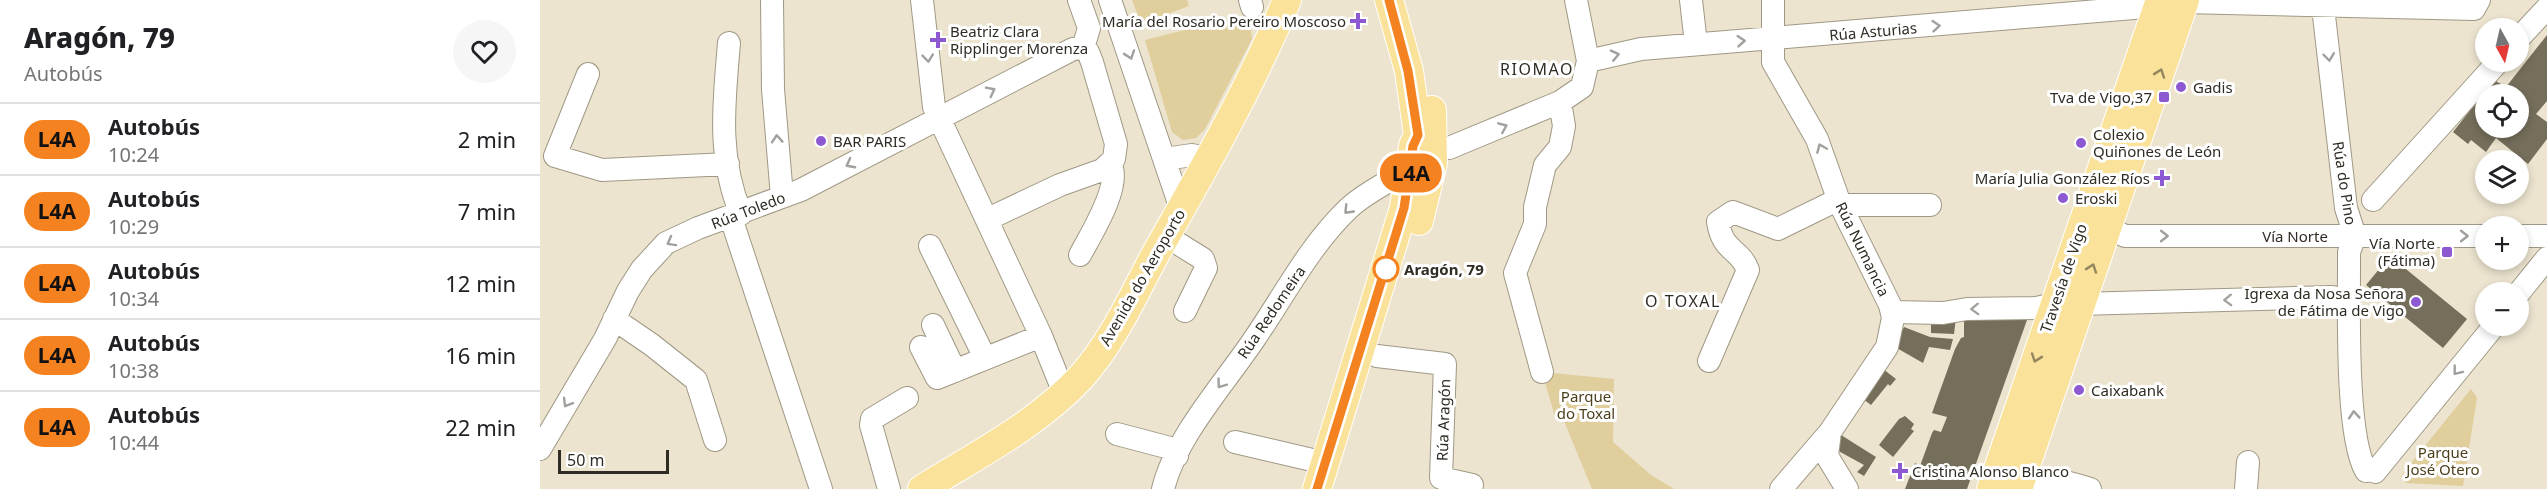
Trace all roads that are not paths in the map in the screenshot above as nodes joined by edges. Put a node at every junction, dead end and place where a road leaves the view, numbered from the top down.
1 (772, 0) edge
2 (922, 0) edge
3 (1079, 0) edge
4 (1110, 0) edge
5 (1287, 0) edge
6 (1389, 0) edge
7 (1407, 0) edge
8 (1576, 0) edge
9 (1691, 0) edge
10 (1773, 0) edge
11 (2479, 0) edge
12 (2172, 2) edge
13 (2324, 4) edge
14 (2547, 8) edge
15 (2529, 27) edge
16 (1772, 39) junction
17 (729, 43) dead end
18 (1696, 44) junction
19 (1083, 48) junction
20 (1588, 61) junction
21 (2489, 72) edge
22 (588, 74) dead end
23 (1560, 102) junction
24 (938, 117) junction
25 (1428, 149) junction
26 (728, 164) junction
27 (1110, 164) junction
28 (1167, 167) junction
29 (1202, 169) junction
30 (2096, 183) junction
31 (782, 197) junction
32 (2345, 200) junction
33 (2373, 200) junction
34 (1840, 204) junction
35 (1930, 205) dead end
36 (1181, 210) junction
37 (736, 216) junction
38 (988, 219) junction
39 (2107, 227) junction
40 (1166, 236) junction
41 (2361, 236) junction
42 (2475, 236) edge
43 (2529, 236) edge
44 (2547, 236) edge
45 (930, 246) dead end
46 (1080, 255) dead end
47 (2546, 262) edge
48 (2528, 282) edge
49 (2349, 301) junction
50 (2067, 304) junction
51 (1185, 311) dead end
52 (1892, 312) junction
53 (614, 319) junction
54 (933, 326) dead end
55 (1041, 336) junction
56 (2486, 336) edge
57 (921, 347) dead end
58 (1377, 356) junction
59 (985, 358) junction
60 (1709, 361) dead end
61 (955, 371) junction
62 (1542, 372) dead end
63 (1064, 393) junction
64 (907, 398) dead end
65 (1830, 432) junction
66 (1117, 434) dead end
67 (715, 440) dead end
68 (1235, 442) dead end
69 (540, 449) edge
70 (1177, 456) junction
71 (2248, 462) dead end
72 (2023, 478) edge
73 (1325, 480) edge
74 (2372, 481) edge
75 (1472, 485) dead end
76 (821, 489) edge
77 (889, 489) edge
78 (922, 489) edge
79 (1163, 489) edge
80 (1781, 489) edge
81 (1847, 489) edge
82 (1991, 489) edge
83 (2090, 489) edge
84 (2246, 489) edge

31 -> 1 street
2 -> 24 street
3 - 19 street
4 -> 28 street
5 - 29 main road, Avenida do Aeroporto
6 - 25 main road
7 - 25 main road
8 - 20 street
9 - 18 street
10 - 16 street, Rúa Numancia
11 - 13 street, Rúa Asturias
12 - 13 street, Rúa Asturias
16 -> 12 street, Rúa Asturias
12 - 30 main road, Travesía de Vigo
39 -> 12 main road, Travesía de Vigo
13 -> 32 street, Rúa do Pino
14 - 15 street
18 -> 16 street, Rúa Asturias
34 -> 16 street, Rúa Numancia
17 - 26 street
20 -> 18 street, Rúa Asturias
24 -> 19 street, Rúa Toledo
19 - 27 street
20 - 23 street, Rúa Redomeira
21 - 33 street
22 - 26 street
25 -> 23 street, Rúa Redomeira
23 - 62 street
24 -> 31 street, Rúa Toledo
24 - 38 street
25 - 58 main road
25 -> 70 street, Rúa Redomeira
25 - 73 main road
26 - 37 street
27 - 38 street
27 - 46 street
28 - 29 street
28 - 36 street
29 - 36 main road, Avenida do Aeroporto
30 - 39 street
30 - 50 main road, Travesía de Vigo
31 - 37 street, Rúa Toledo
32 - 33 street
32 - 41 street, Rúa do Pino
33 - 41 street
34 - 35 street
34 - 52 street, Rúa Numancia
34 - 60 street
36 - 40 main road, Avenida do Aeroporto
37 -> 53 street, Rúa Toledo
37 - 76 street
38 - 55 street
39 -> 41 street, Vía Norte
50 -> 39 main road, Travesía de Vigo
40 - 51 street
40 - 63 main road, Avenida do Aeroporto
41 -> 42 street, Vía Norte
41 - 49 street, Rúa do Pino
43 - 44 street
45 - 59 street
47 - 48 street
49 -> 50 street
74 -> 49 street, Rúa do Pino
50 -> 52 street
50 - 72 main road, Travesía de Vigo
50 -> 82 main road, Travesía de Vigo
52 - 65 street, Rúa Numancia
53 - 67 street
53 -> 69 street, Rúa Toledo
54 - 61 street
55 - 59 street
55 - 63 street
56 -> 74 street
57 - 61 street
58 - 73 main road
58 - 75 street, Rúa Aragón
59 - 61 street
63 - 78 main road, Avenida do Aeroporto
64 - 77 street
65 - 80 street, Rúa Numancia
65 - 81 street
66 - 70 street
68 - 73 street
70 - 79 street, Rúa Redomeira
71 - 84 street
72 - 83 street

